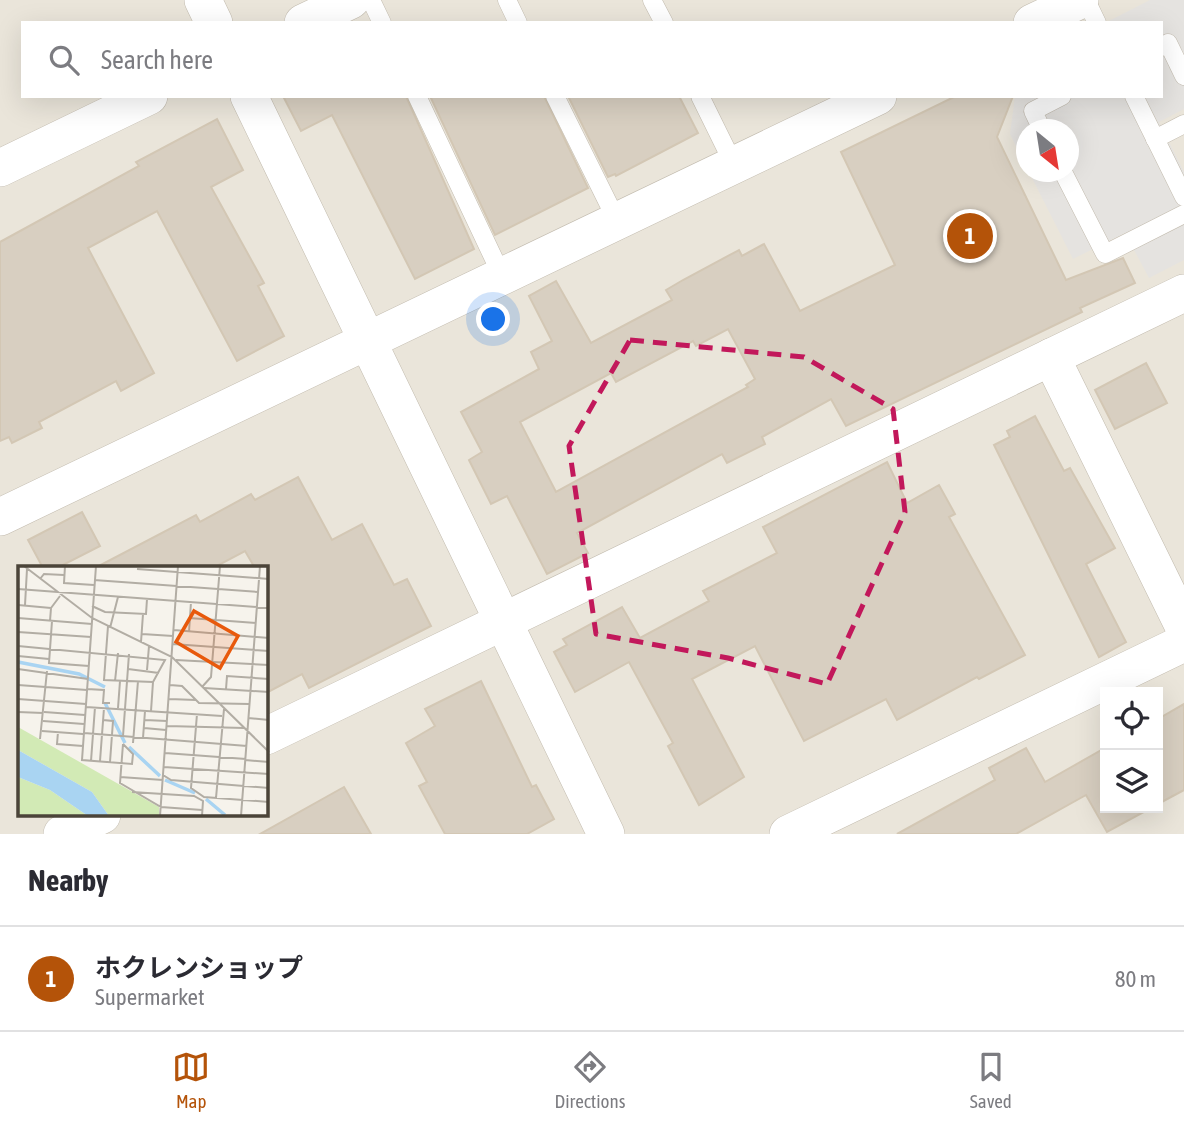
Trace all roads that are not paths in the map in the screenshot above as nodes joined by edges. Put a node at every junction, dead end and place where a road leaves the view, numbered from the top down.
1 (203, 0) edge
2 (351, 0) edge
3 (372, 0) edge
4 (507, 0) edge
5 (652, 0) edge
6 (1080, 0) edge
7 (1086, 0) edge
8 (213, 21) edge
9 (307, 21) edge
10 (381, 21) edge
11 (517, 21) edge
12 (663, 21) edge
13 (1036, 21) edge
14 (1096, 21) edge
15 (1163, 46) edge
16 (1184, 76) edge
17 (145, 98) edge
18 (250, 98) edge
19 (418, 98) edge
20 (556, 98) edge
21 (701, 98) edge
22 (874, 98) edge
23 (1058, 98) edge
24 (1135, 98) edge
25 (1037, 119) edge
26 (1184, 124) edge
27 (1155, 139) junction
28 (734, 165) junction
29 (0, 168) edge
30 (1068, 182) edge
31 (1184, 197) edge
32 (1184, 215) edge
33 (618, 223) junction
34 (502, 276) junction
35 (1184, 293) edge
36 (368, 341) junction
37 (1051, 357) junction
38 (0, 517) edge
39 (503, 623) junction
40 (1184, 626) edge
41 (1184, 643) edge
42 (268, 735) edge
43 (100, 816) edge
44 (62, 834) edge
45 (606, 834) edge
46 (788, 834) edge

1 - 8 street
2 - 9 street
3 - 10 lane
4 - 11 lane
5 - 12 lane
6 - 13 street
7 - 14 lane
15 - 16 lane
17 - 29 street
18 - 36 street
19 - 34 lane
20 - 33 lane
21 - 28 lane
22 - 28 street
23 - 25 lane
24 - 27 lane
26 - 27 lane
27 - 31 lane
28 - 33 street
30 - 32 lane
33 - 34 street
34 - 36 street
35 - 37 street
36 - 38 street
36 - 39 street
37 - 39 street
37 - 40 street
39 - 42 street
39 - 45 street
41 - 46 street
43 - 44 street

